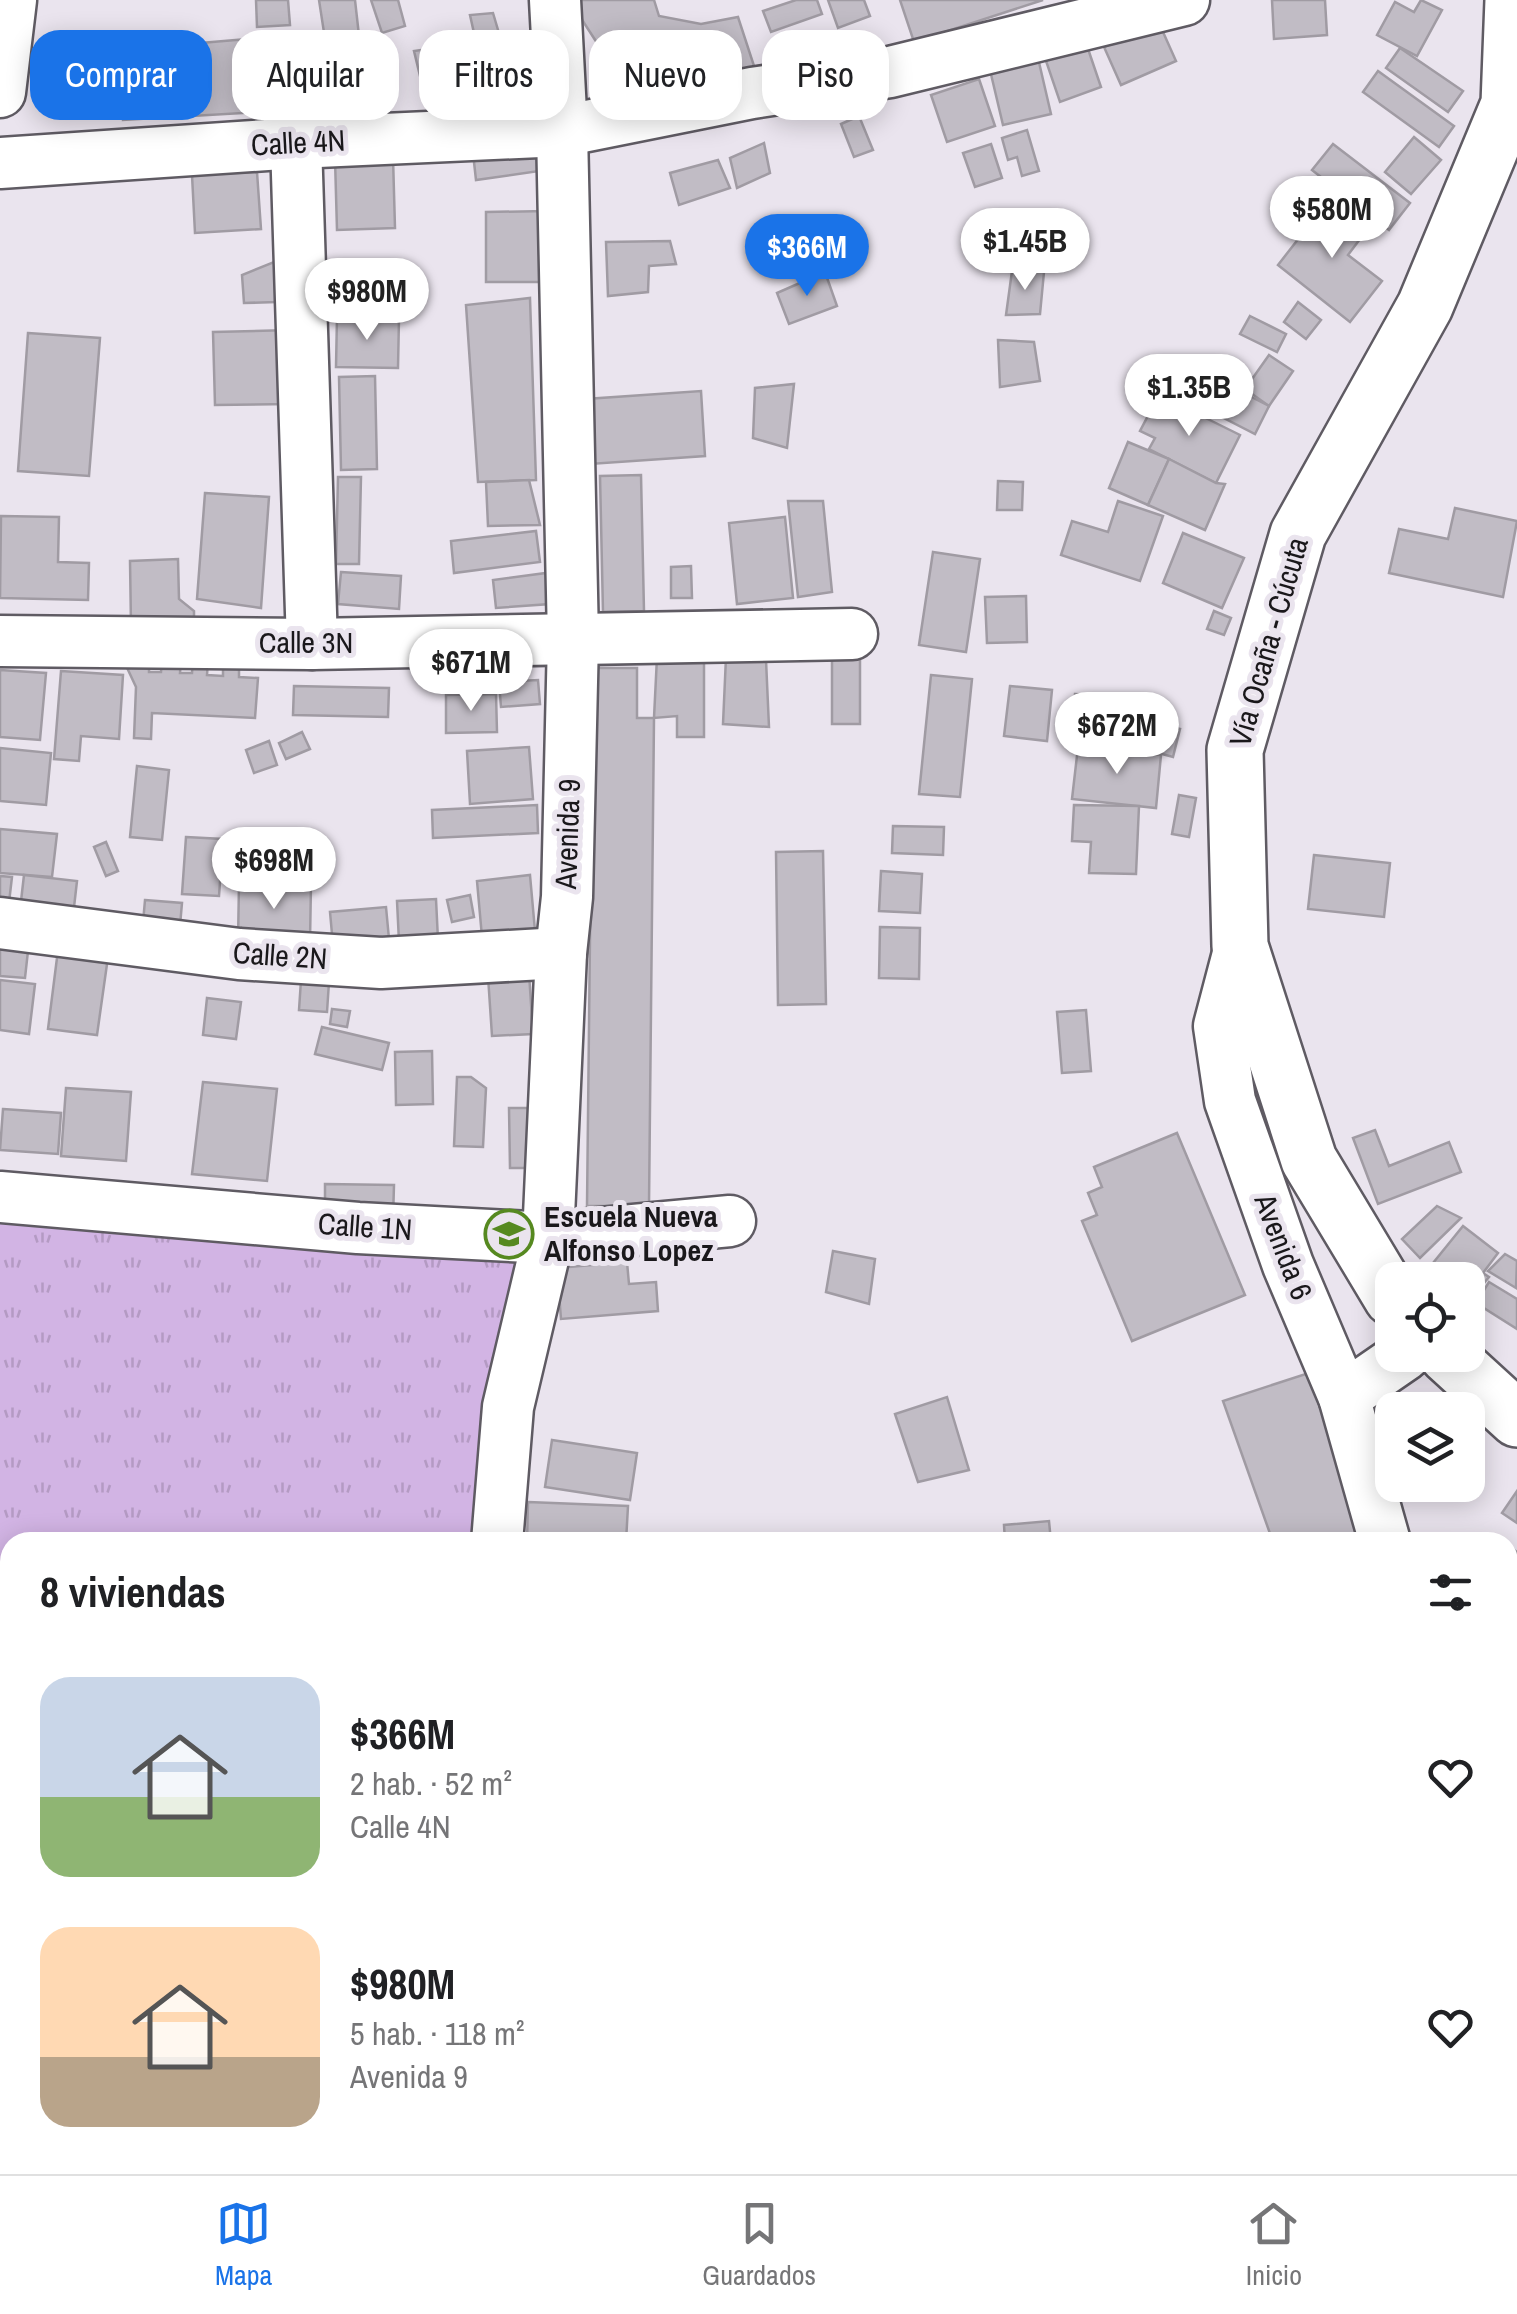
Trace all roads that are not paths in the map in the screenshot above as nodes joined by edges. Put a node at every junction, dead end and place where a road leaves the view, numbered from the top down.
1 (11, 0) edge
2 (555, 0) edge
3 (1184, 0) edge
4 (1512, 0) edge
5 (0, 92) edge
6 (562, 131) junction
7 (296, 142) junction
8 (0, 163) edge
9 (852, 634) dead end
10 (573, 639) junction
11 (0, 642) edge
12 (312, 644) junction
13 (0, 923) edge
14 (1240, 946) junction
15 (561, 953) junction
16 (0, 1197) edge
17 (730, 1220) dead end
18 (548, 1238) junction
19 (1375, 1270) edge
20 (1381, 1372) edge
21 (1466, 1372) edge
22 (1344, 1397) junction
23 (1517, 1419) edge
24 (497, 1532) edge
25 (1382, 1532) edge

1 - 5 street
2 - 6 street, Avenida 9
3 - 6 street, Calle 4N
4 - 14 main road, Vía Ocaña - Cúcuta
6 - 7 street, Calle 4N
6 - 10 street, Avenida 9
7 - 8 street, Calle 4N
7 - 12 street
9 - 10 street, Calle 3N
10 - 12 street, Calle 3N
10 - 15 street, Avenida 9
11 - 12 street, Calle 3N
13 - 15 street, Calle 2N
14 - 19 main road, Vía Ocaña - Cúcuta
14 - 22 street, Avenida 6
15 - 18 street, Avenida 9
16 - 18 street, Calle 1N
17 - 18 street, Calle 1N
18 - 24 street, Avenida 9
20 - 22 street
21 - 23 main road
22 - 25 street, Avenida 6

